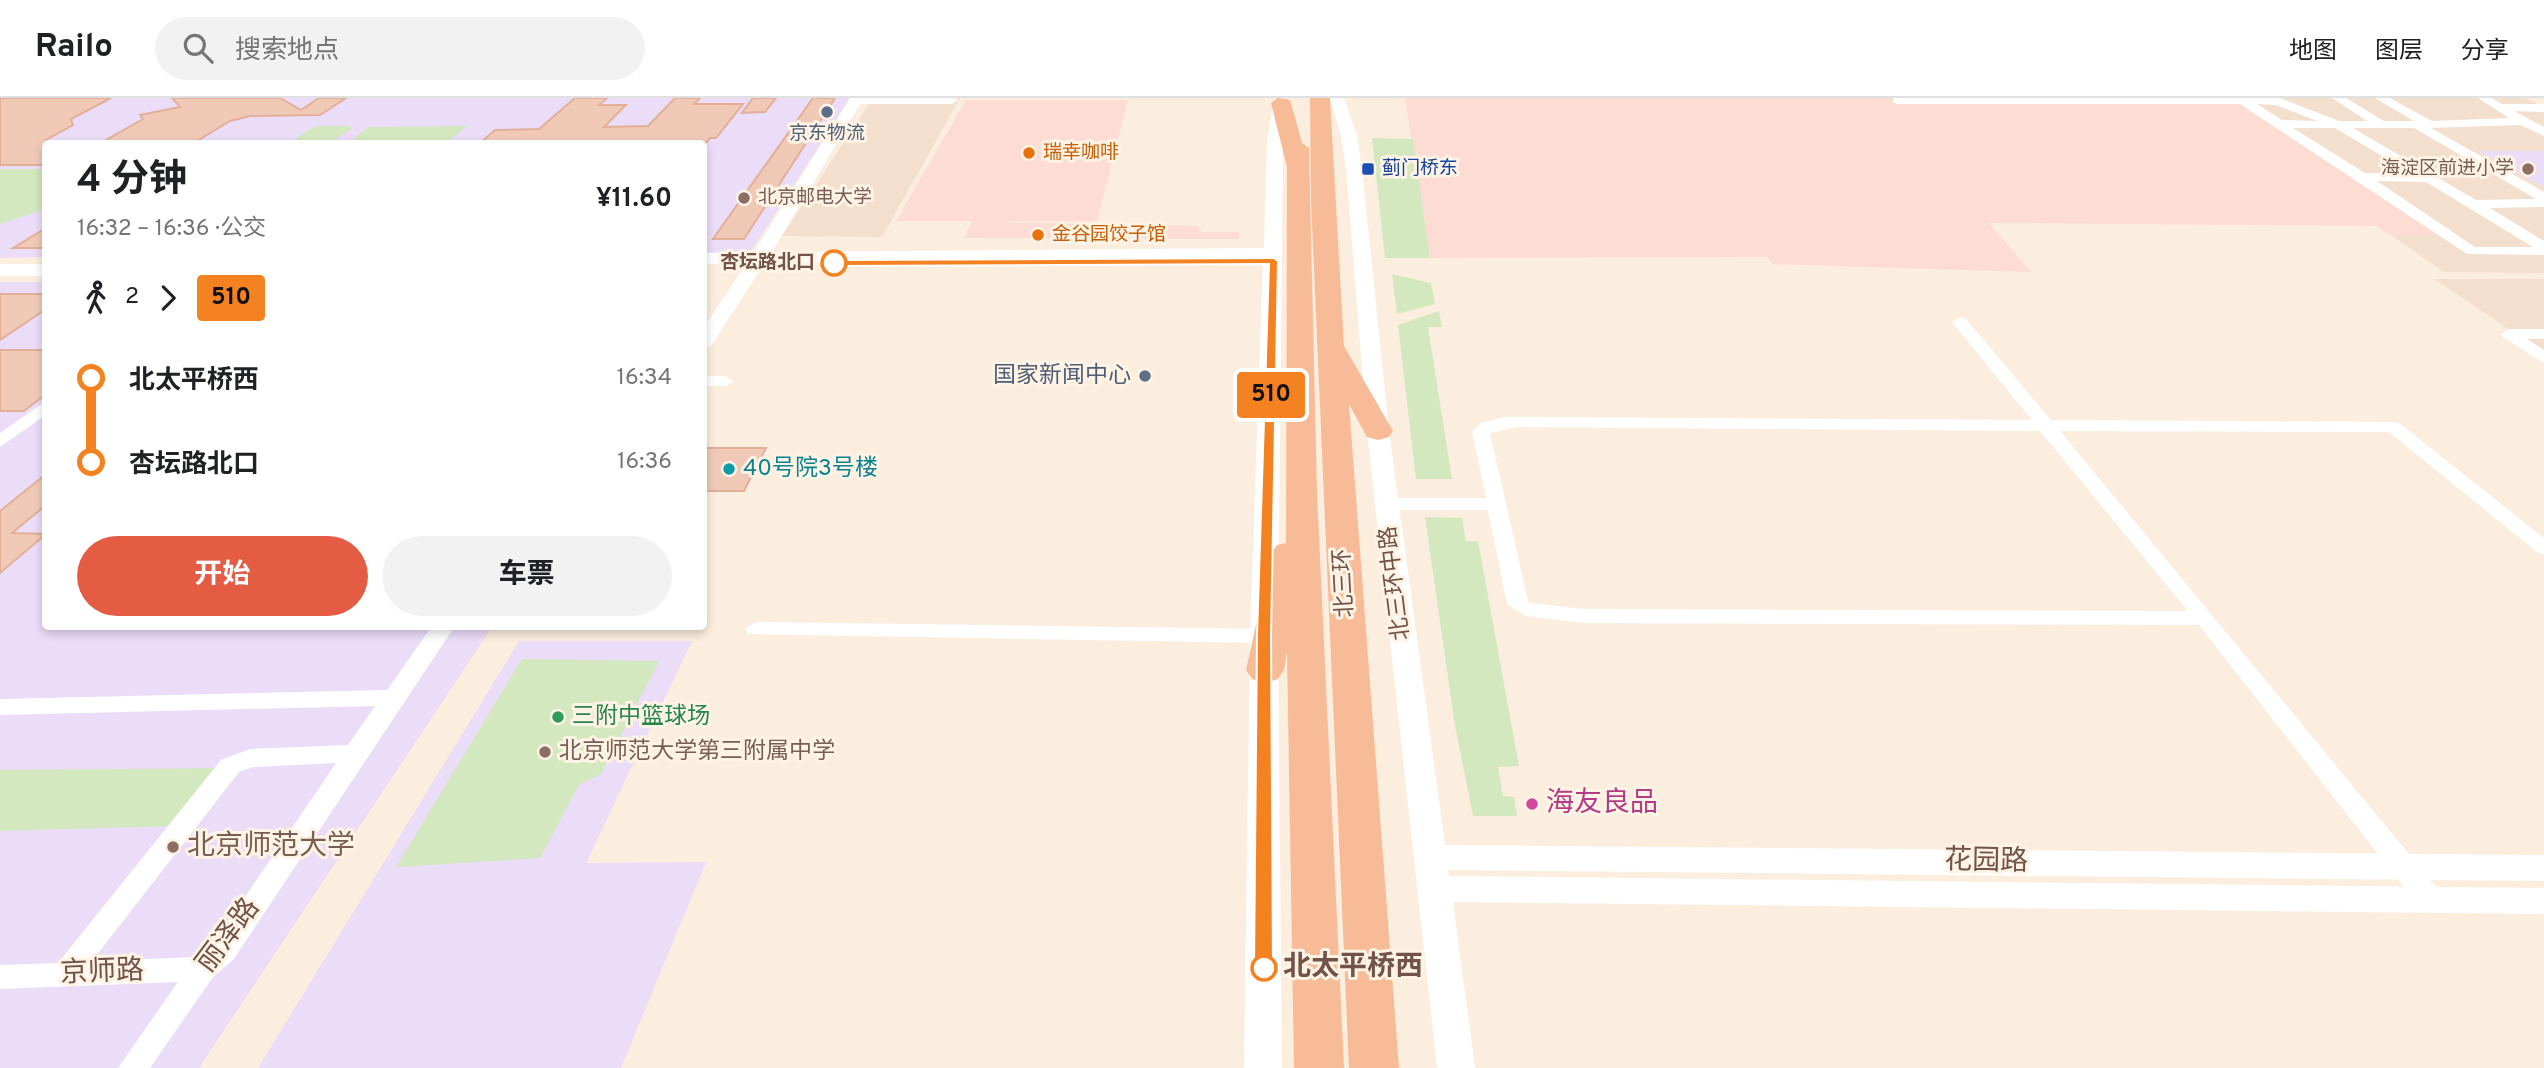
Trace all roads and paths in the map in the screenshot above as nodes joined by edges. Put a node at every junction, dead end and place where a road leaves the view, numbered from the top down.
1 (2338, 98) edge
2 (2381, 98) edge
3 (2407, 98) edge
4 (2484, 98) edge
5 (2532, 98) edge
6 (856, 99) edge
7 (1331, 99) edge
8 (2240, 99) edge
9 (2276, 99) edge
10 (952, 100) edge
11 (1287, 100) edge
12 (1897, 100) dead end
13 (2544, 106) edge
14 (2503, 107) junction
15 (2522, 121) junction
16 (2277, 124) junction
17 (2337, 124) junction
18 (2454, 124) junction
19 (2383, 125) junction
20 (2422, 125) junction
21 (2544, 132) edge
22 (2362, 177) junction
23 (2428, 178) junction
24 (2544, 198) edge
25 (2544, 203) edge
26 (2473, 204) junction
27 (2544, 249) edge
28 (1274, 257) junction
29 (707, 258) edge
30 (757, 260) junction
31 (0, 263) edge
32 (42, 263) edge
33 (707, 264) edge
34 (0, 270) edge
35 (42, 270) edge
36 (1960, 321) dead end
37 (1273, 330) junction
38 (2544, 334) edge
39 (707, 337) edge
40 (1331, 343) junction
41 (2544, 358) edge
42 (707, 381) edge
43 (725, 381) dead end
44 (1299, 387) junction
45 (42, 410) edge
46 (2045, 425) junction
47 (1378, 431) junction
48 (0, 442) edge
49 (1301, 494) junction
50 (1387, 504) junction
51 (1496, 505) junction
52 (2544, 548) edge
53 (2205, 618) junction
54 (755, 629) dead end
55 (441, 630) edge
56 (1264, 636) junction
57 (1265, 670) junction
58 (394, 698) junction
59 (0, 708) edge
60 (355, 753) junction
61 (2174, 864) junction
62 (2403, 866) junction
63 (2544, 867) edge
64 (1431, 873) junction
65 (2196, 898) junction
66 (2431, 901) junction
67 (2544, 901) edge
68 (203, 969) junction
69 (66, 974) junction
70 (0, 977) edge
71 (133, 1068) edge
72 (1263, 1068) edge
73 (1319, 1068) edge
74 (1374, 1068) edge
75 (1456, 1068) edge

1 - 19 street
2 - 20 street
3 - 18 street
4 - 14 street
5 - 13 street
6 - 10 street
6 - 30 street
7 - 40 highway, 北三环
7 - 47 street, 北三环中路
8 - 9 street
8 - 12 street
8 - 16 street
9 - 17 street
11 - 28 street
11 - 44 highway, 北三环
13 - 14 street
14 - 15 street
15 - 18 street
15 - 21 street
16 - 17 street
16 - 22 street
17 - 19 street
17 - 23 street
18 - 20 street
19 - 20 street
20 - 24 street
22 - 23 street
22 - 27 street
23 - 26 street
25 - 26 street
26 - 27 street
28 - 30 street
28 - 37 street
29 - 30 street
30 - 33 street
30 - 39 street
31 - 32 street
34 - 35 street
36 - 46 street
37 - 44 highway
37 - 56 street
38 - 41 street
40 - 47 highway
40 - 74 highway, 北三环
42 - 43 street
44 - 49 highway, 北三环
45 - 48 street
46 - 51 street
46 - 52 street
46 - 53 street
47 - 50 street, 北三环中路
49 - 57 highway
49 - 73 highway, 北三环
50 - 51 street
50 - 64 street, 北三环中路
51 - 53 street
53 - 62 street
54 - 56 street
55 - 58 street, 丽泽路
56 - 57 street
57 - 72 street
58 - 59 street
58 - 60 street, 丽泽路
60 - 68 street, 丽泽路
60 - 69 street
61 - 62 street, 花园路
61 - 64 street, 花园路
61 - 65 street
62 - 63 street, 花园路
62 - 66 street
64 - 65 street, 花园路
64 - 75 street, 北三环中路
65 - 66 street, 花园路
66 - 67 street, 花园路
68 - 69 street, 京师路
68 - 71 street, 丽泽路
69 - 70 street, 京师路

